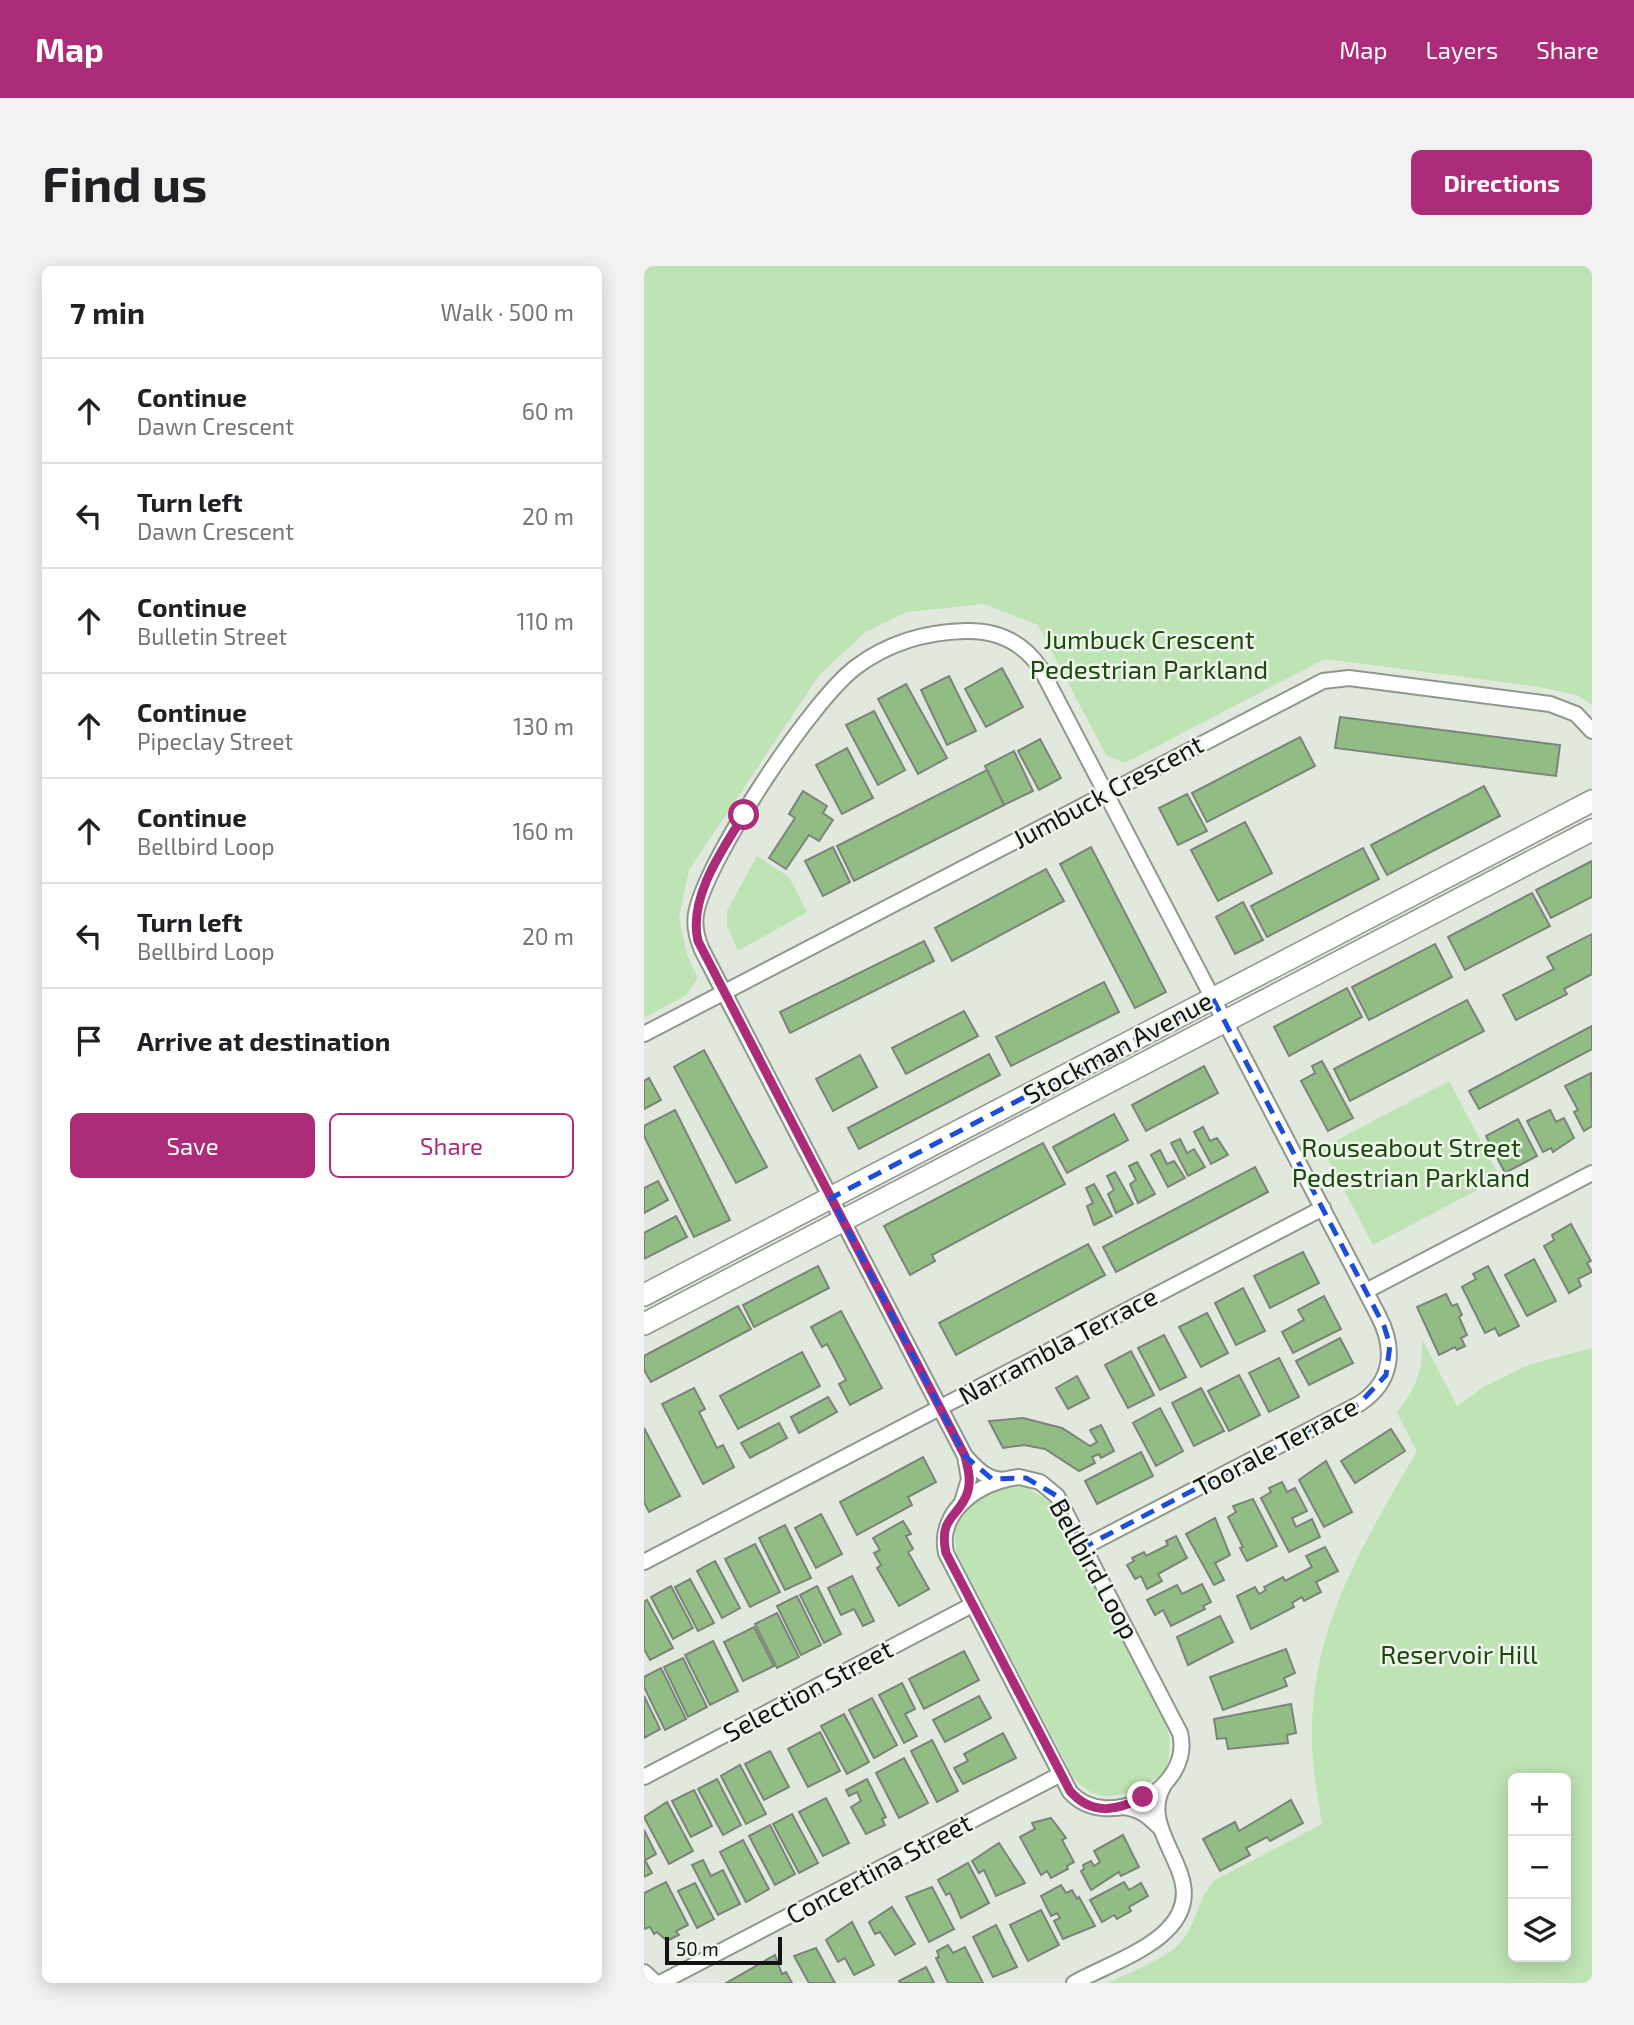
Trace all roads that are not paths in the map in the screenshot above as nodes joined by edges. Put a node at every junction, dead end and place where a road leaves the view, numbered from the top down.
1 (1592, 731) edge
2 (1106, 793) junction
3 (1592, 801) edge
4 (1592, 830) edge
5 (724, 993) junction
6 (1213, 999) junction
7 (1225, 1021) junction
8 (644, 1034) edge
9 (1592, 1173) edge
10 (831, 1198) junction
11 (1322, 1208) junction
12 (843, 1221) junction
13 (1366, 1291) junction
14 (644, 1296) edge
15 (644, 1324) edge
16 (940, 1408) junction
17 (965, 1456) junction
18 (1004, 1480) junction
19 (962, 1502) junction
20 (1084, 1547) junction
21 (644, 1562) edge
22 (972, 1605) junction
23 (1061, 1774) junction
24 (644, 1777) edge
25 (1164, 1786) junction
26 (1121, 1807) junction
27 (1160, 1828) junction
28 (644, 1972) edge
29 (658, 1983) edge
30 (1074, 1983) edge

1 - 2 street, Jumbuck Crescent
2 - 5 street, Jumbuck Crescent
2 - 5 street, Toorale Terrace
2 - 6 street, Toorale Terrace
3 - 6 street, Stockman Avenue
4 - 7 street, Stockman Avenue
5 - 8 street, Jumbuck Crescent
5 - 10 street, Toorale Terrace
6 - 7 street, Toorale Terrace
6 - 10 street, Stockman Avenue
7 - 11 street, Toorale Terrace
7 - 12 street, Stockman Avenue
9 - 13 street
10 - 12 street, Toorale Terrace
10 - 14 street, Stockman Avenue
11 - 13 street, Toorale Terrace
11 - 16 street, Narrambla Terrace
12 - 15 street, Stockman Avenue
12 - 16 street, Toorale Terrace
13 - 20 street, Toorale Terrace
16 - 17 street, Toorale Terrace
16 - 21 street, Narrambla Terrace
17 - 18 street
17 - 19 street
18 - 19 street
18 - 20 street, Bellbird Loop
19 - 22 street
20 - 25 street, Bellbird Loop
22 - 23 street
22 - 24 street, Selection Street
23 - 26 street
23 - 29 street, Concertina Street
25 - 26 street
25 - 27 street
26 - 27 street
27 - 30 street
28 - 29 street

